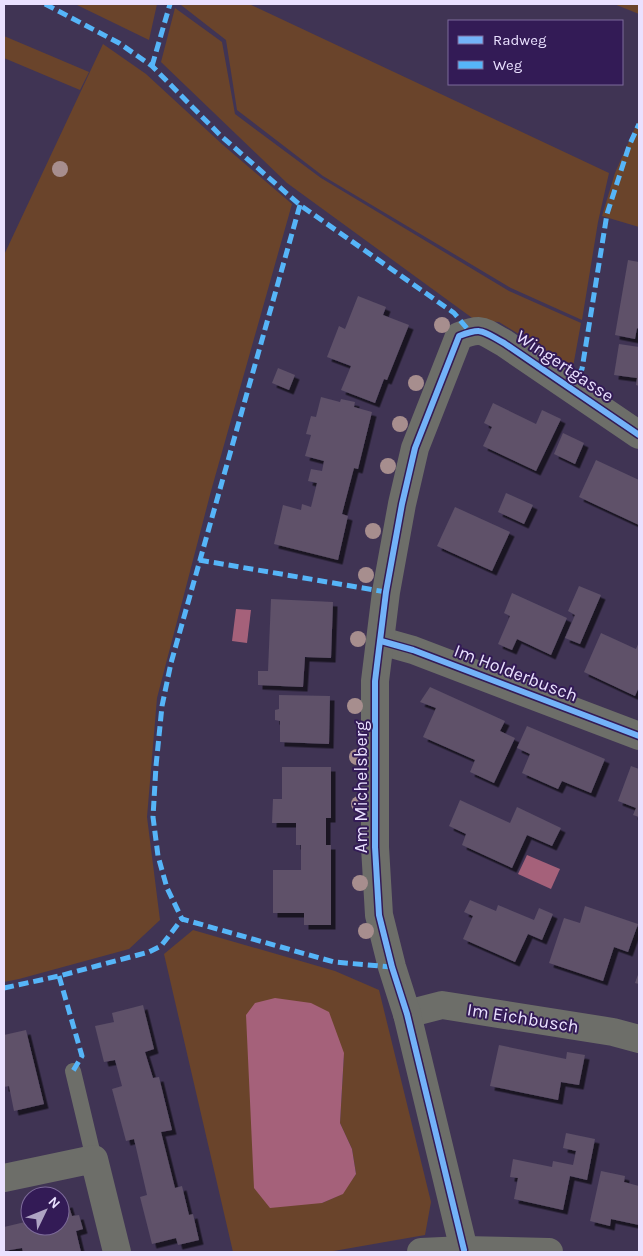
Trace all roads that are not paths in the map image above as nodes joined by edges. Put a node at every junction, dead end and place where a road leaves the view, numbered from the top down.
1 (470, 332) joint
2 (639, 435) edge
3 (381, 641) junction
4 (639, 736) edge
5 (407, 1014) junction
6 (639, 1039) edge
7 (73, 1071) dead end
8 (94, 1159) junction
9 (4, 1178) edge
10 (464, 1250) junction
11 (117, 1252) edge
12 (421, 1252) edge
13 (549, 1252) edge

1 - 2 street, Wingertgasse
1 - 3 street, Am Michelsberg
3 - 4 street, Im Holderbusch
3 - 5 street, Am Michelsberg
5 - 6 street, Im Eichbusch
5 - 10 street, Am Michelsberg
7 - 8 lane
8 - 9 street
8 - 11 street
10 - 12 street
10 - 13 street

